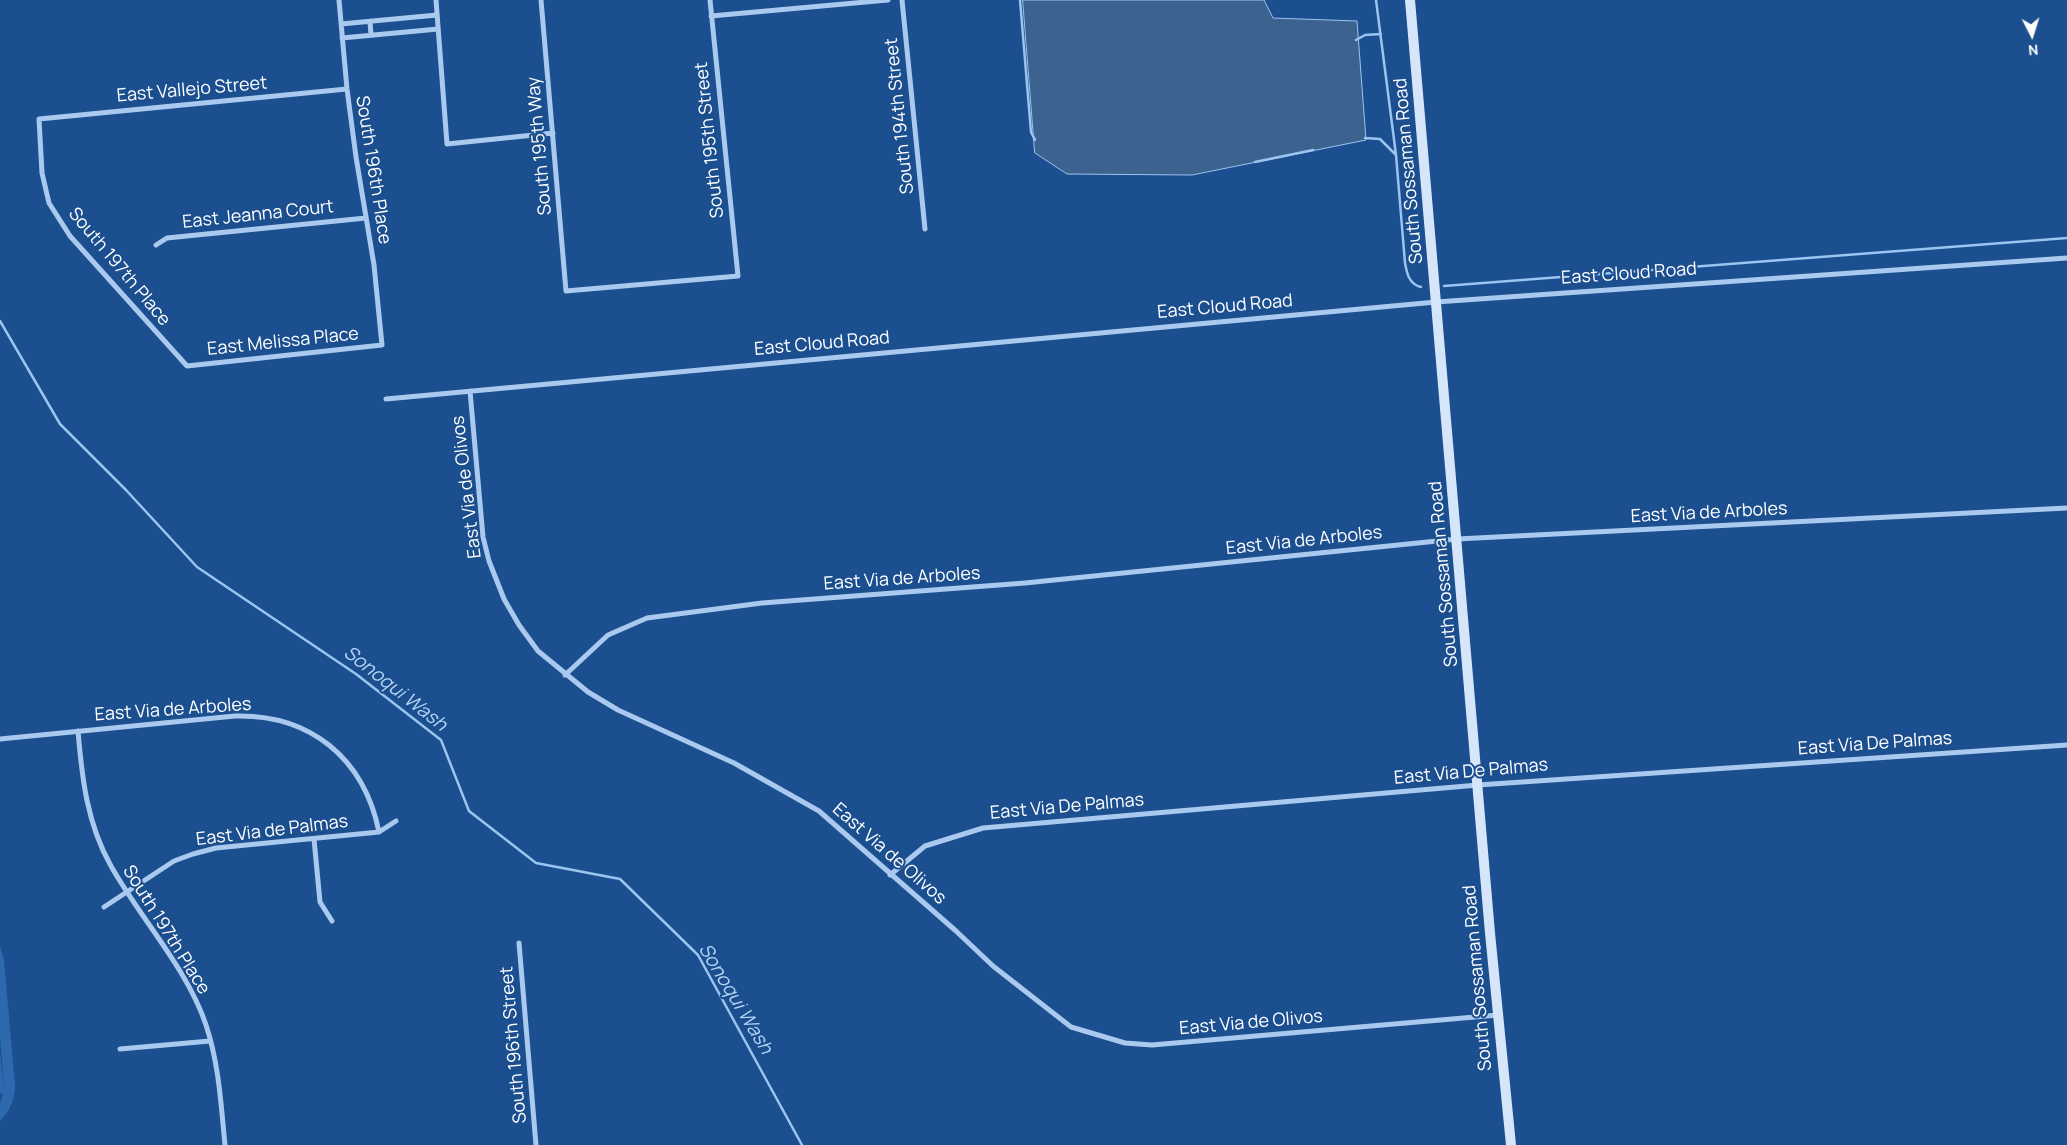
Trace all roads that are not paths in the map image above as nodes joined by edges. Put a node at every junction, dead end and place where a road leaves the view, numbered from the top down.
1 (339, 0) edge
2 (436, 0) edge
3 (541, 0) edge
4 (710, 0) edge
5 (888, 0) edge
6 (902, 0) edge
7 (1410, 0) edge
8 (437, 15) junction
9 (712, 16) junction
10 (370, 21) junction
11 (341, 24) junction
12 (438, 29) junction
13 (371, 35) junction
14 (342, 38) junction
15 (347, 89) junction
16 (39, 118) joint
17 (553, 134) junction
18 (366, 218) junction
19 (925, 230) dead end
20 (156, 245) dead end
21 (2067, 258) edge
22 (566, 290) joint
23 (1436, 302) junction
24 (382, 345) joint
25 (186, 366) joint
26 (470, 390) junction
27 (386, 399) dead end
28 (2067, 508) edge
29 (1457, 539) junction
30 (565, 675) junction
31 (78, 731) junction
32 (0, 739) edge
33 (2067, 745) edge
34 (1478, 784) junction
35 (396, 822) dead end
36 (379, 832) junction
37 (314, 839) junction
38 (890, 875) junction
39 (126, 892) junction
40 (104, 907) dead end
41 (332, 921) dead end
42 (519, 943) dead end
43 (1498, 1015) junction
44 (210, 1041) junction
45 (120, 1049) dead end
46 (224, 1145) edge
47 (536, 1145) edge
48 (1511, 1145) edge

1 - 11 street, South 196th Place
2 - 8 street
3 - 17 street, South 195th Way
4 - 9 street, South 195th Street
5 - 9 street
6 - 19 street, South 194th Street
7 - 23 main road, South Sossaman Road
8 - 10 street
8 - 12 street
9 - 22 street, South 195th Street
10 - 11 street
10 - 13 street
11 - 14 street, South 196th Place
12 - 13 street
12 - 17 street
13 - 14 street
14 - 15 street, South 196th Place
15 - 16 street, East Vallejo Street
15 - 18 street, South 196th Place
16 - 25 street, South 197th Place
17 - 22 street, South 195th Way
18 - 20 street, East Jeanna Court
18 - 24 street, South 196th Place
21 - 23 street, East Cloud Road
23 - 26 street, East Cloud Road
23 - 29 main road, South Sossaman Road
24 - 25 street, East Melissa Place
26 - 27 street, East Cloud Road
26 - 30 street, East Via de Olivos
28 - 29 street, East Via de Arboles
29 - 30 street, East Via de Arboles
29 - 34 main road, South Sossaman Road
30 - 38 street, East Via de Olivos
31 - 32 street, East Via de Arboles
31 - 36 street, East Via de Arboles
31 - 39 street, South 197th Place
33 - 34 street, East Via De Palmas
34 - 38 street, East Via De Palmas
34 - 43 main road, South Sossaman Road
35 - 36 street, East Via de Palmas
36 - 37 street, East Via de Palmas
37 - 39 street, East Via de Palmas
37 - 41 street
38 - 43 street, East Via de Olivos
39 - 40 street, East Via de Palmas
39 - 44 street, South 197th Place
42 - 47 street, South 196th Street
43 - 48 main road, South Sossaman Road
44 - 45 street
44 - 46 street, South 197th Place

